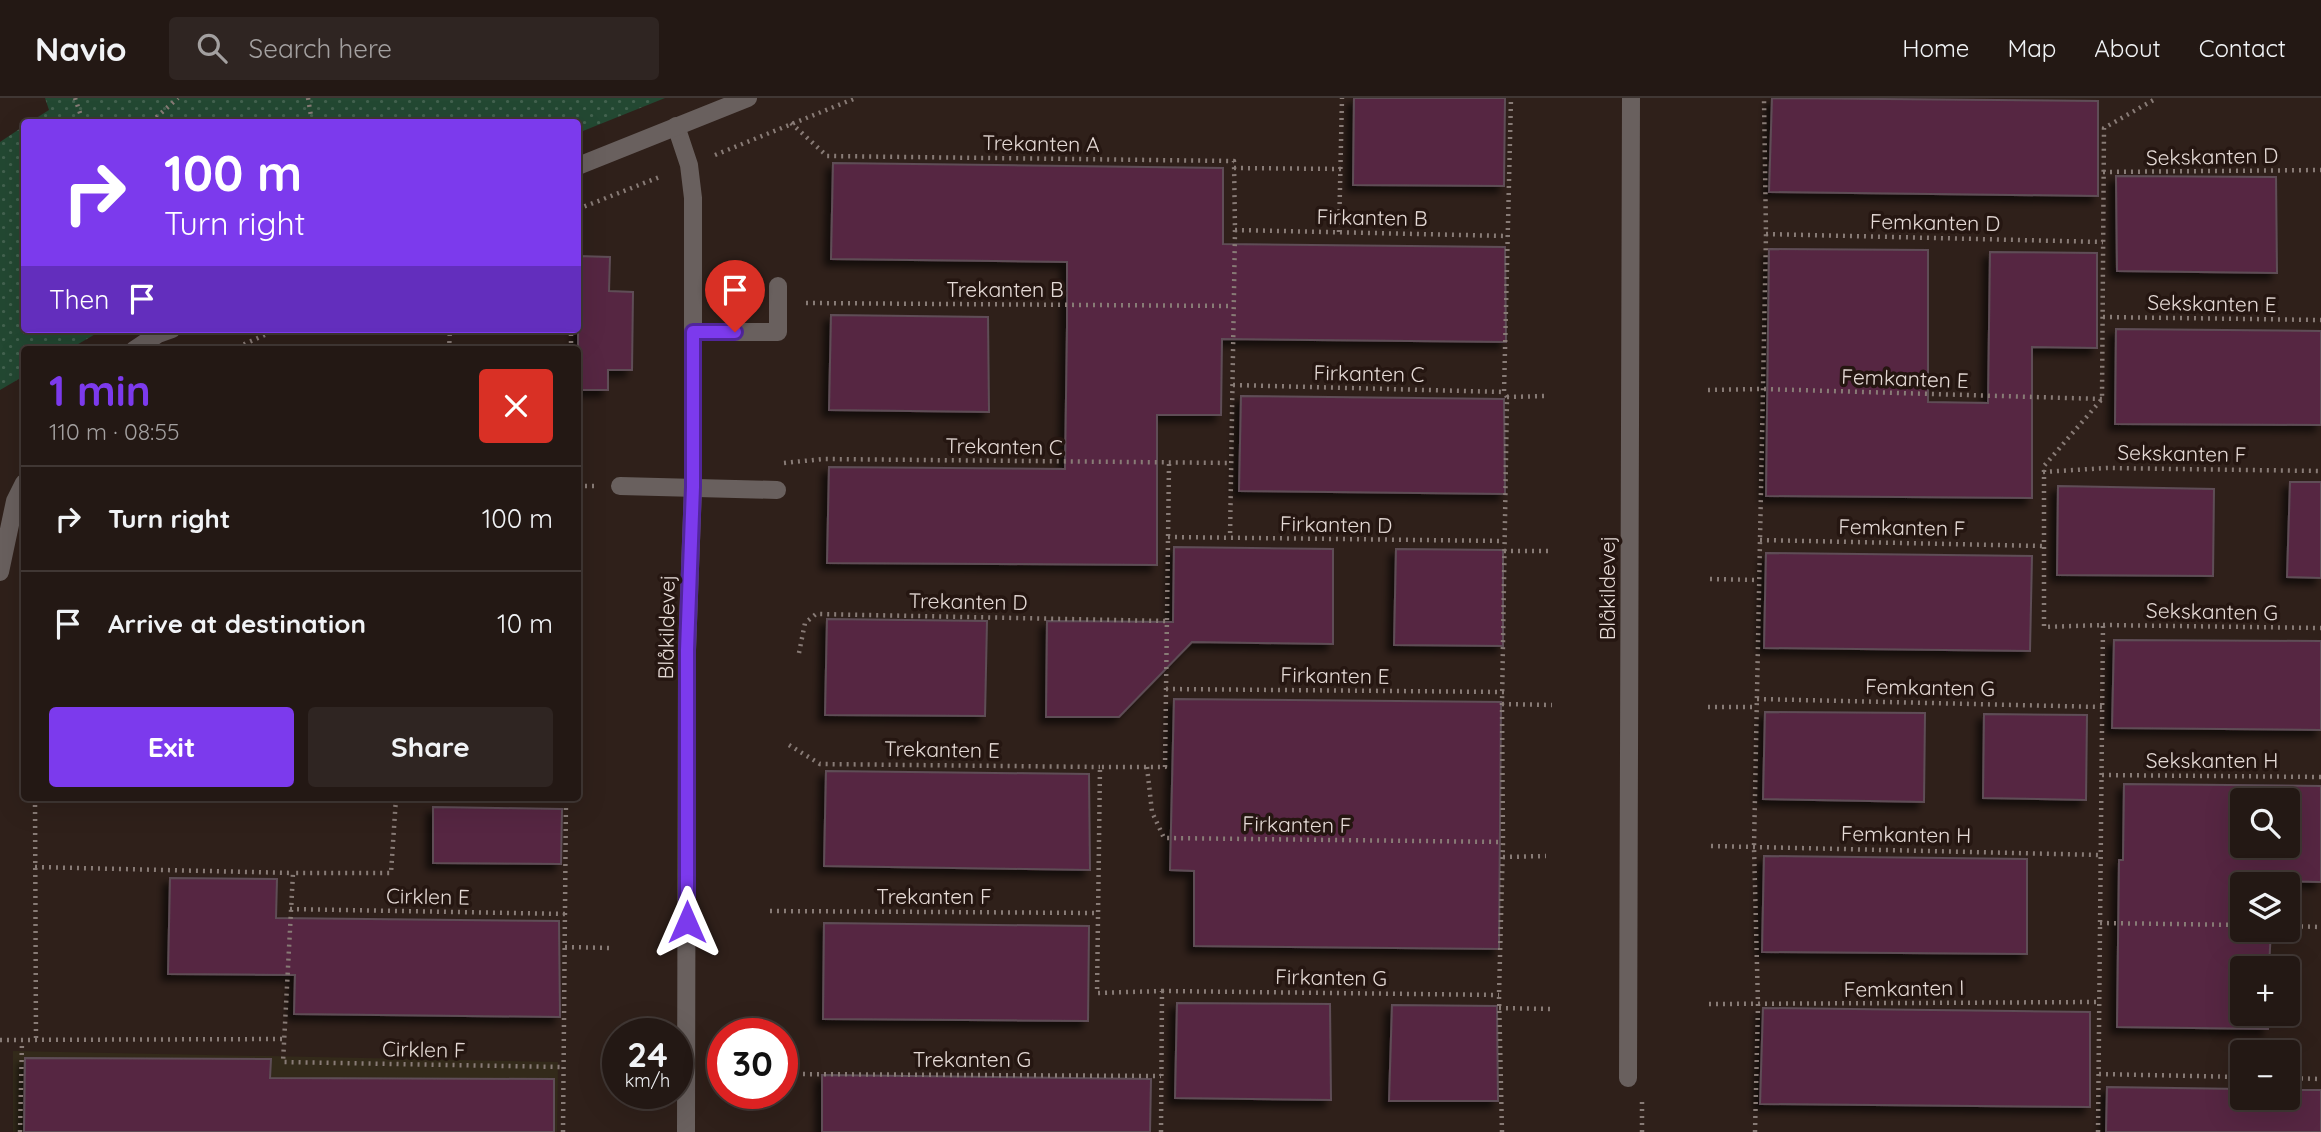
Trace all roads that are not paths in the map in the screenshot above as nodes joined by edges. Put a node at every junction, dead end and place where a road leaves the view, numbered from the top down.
1 (748, 98) edge
2 (1632, 98) edge
3 (676, 126) junction
4 (581, 165) edge
5 (778, 294) road end
6 (693, 332) junction
7 (161, 333) edge
8 (140, 346) edge
9 (620, 486) dead end
10 (693, 487) junction
11 (21, 489) edge
12 (777, 491) dead end
13 (0, 572) edge
14 (1628, 1078) dead end
15 (686, 1132) edge

1 - 3 street
2 - 14 street, Blåkildevej
3 - 4 street
3 - 6 street, Blåkildevej
5 - 6 street
6 - 10 street, Blåkildevej
7 - 8 street
9 - 10 street
10 - 12 street
10 - 15 street, Blåkildevej
11 - 13 street

